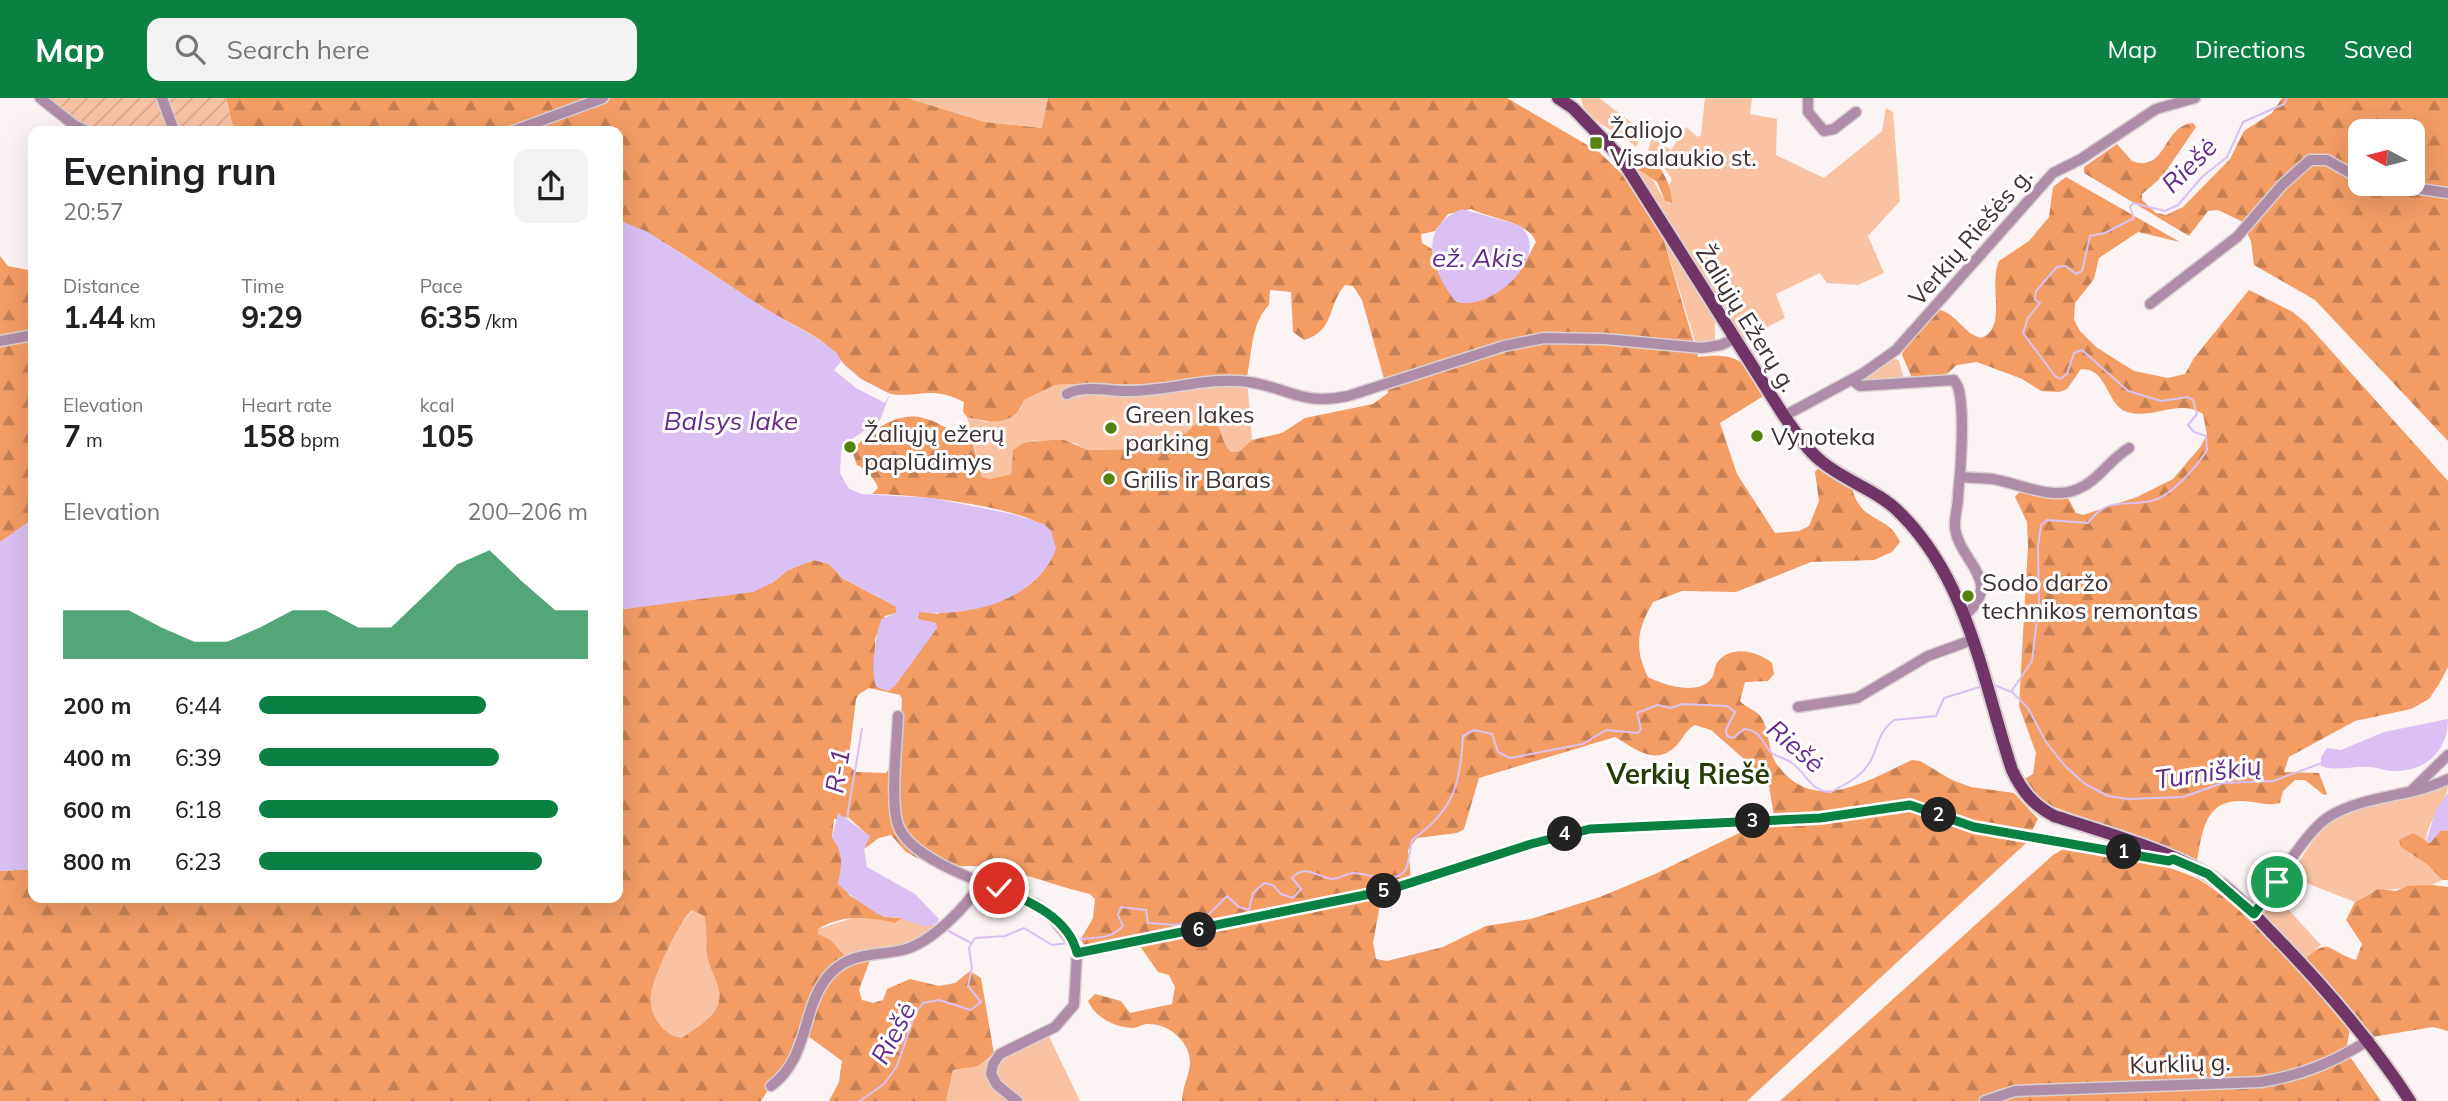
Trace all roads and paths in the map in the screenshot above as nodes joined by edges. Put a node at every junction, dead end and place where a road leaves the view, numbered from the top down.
1 (40, 98) edge
2 (162, 98) edge
3 (603, 98) edge
4 (1808, 98) edge
5 (2165, 98) edge
6 (2195, 98) edge
7 (1570, 100) edge
8 (2156, 109) junction
9 (1856, 112) dead end
10 (76, 126) edge
11 (172, 126) edge
12 (527, 126) edge
13 (2348, 172) edge
14 (2426, 190) edge
15 (2448, 193) edge
16 (2150, 304) dead end
17 (28, 336) edge
18 (1734, 339) junction
19 (0, 341) edge
20 (1852, 380) junction
21 (1067, 394) dead end
22 (1784, 416) junction
23 (2129, 448) dead end
24 (1960, 477) junction
25 (1965, 615) junction
26 (1972, 640) junction
27 (1798, 706) dead end
28 (898, 716) dead end
29 (2448, 755) edge
30 (2448, 779) edge
31 (2410, 792) junction
32 (2173, 859) junction
33 (982, 881) junction
34 (2254, 914) junction
35 (1076, 949) junction
36 (2370, 1040) junction
37 (771, 1086) dead end
38 (1017, 1101) edge
39 (1985, 1101) edge
40 (2410, 1101) edge

1 - 10 street
2 - 11 street
3 - 12 street
4 - 9 street
5 - 8 street
6 - 8 street, Verkių Riešės g.
7 - 18 main road, Žaliųjų Ežerų g.
8 - 20 street, Verkių Riešės g.
13 - 16 street
14 - 15 street
17 - 19 street
18 - 21 street
18 - 22 main road, Žaliųjų Ežerų g.
20 - 22 street, Verkių Riešės g.
20 - 24 street
22 - 25 main road, Žaliųjų Ežerų g.
23 - 24 street
24 - 25 street
25 - 26 main road, Žaliųjų Ežerų g.
26 - 27 street
26 - 32 main road, Žaliųjų Ežerų g.
28 - 33 street
29 - 31 street
30 - 31 street
31 - 34 street
32 - 34 main road, Žaliųjų Ežerų g.
32 - 35 street
33 - 35 street
33 - 37 street
34 - 36 main road, Žaliųjų Ežerų g.
35 - 38 street
36 - 39 street, Kurklių g.
36 - 40 main road, Žaliųjų Ežerų g.

